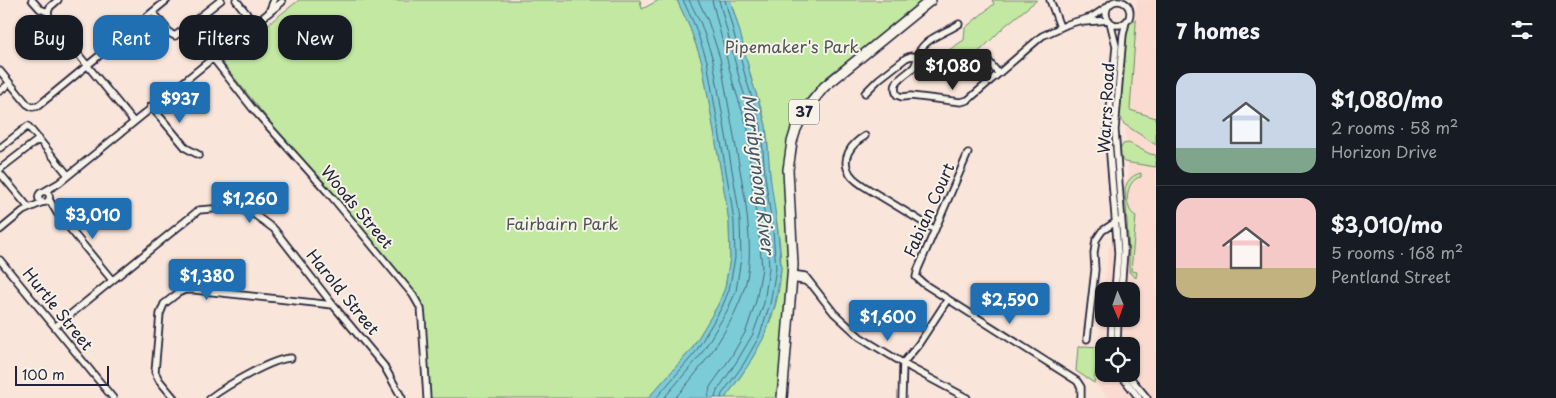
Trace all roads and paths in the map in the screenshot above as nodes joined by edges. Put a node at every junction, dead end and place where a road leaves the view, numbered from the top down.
1 (32, 0) edge
2 (58, 0) edge
3 (167, 0) edge
4 (221, 0) edge
5 (236, 0) edge
6 (274, 0) edge
7 (931, 0) edge
8 (1050, 0) edge
9 (283, 1) edge
10 (1125, 1) edge
11 (1110, 3) edge
12 (48, 12) junction
13 (153, 12) junction
14 (269, 12) junction
15 (247, 14) dead end
16 (265, 15) edge
17 (1110, 21) junction
18 (1126, 22) junction
19 (959, 24) dead end
20 (1060, 27) junction
21 (918, 55) junction
22 (986, 58) dead end
23 (208, 60) edge
24 (214, 60) edge
25 (88, 66) junction
26 (0, 71) edge
27 (998, 73) junction
28 (10, 83) junction
29 (0, 91) edge
30 (865, 93) dead end
31 (151, 106) junction
32 (133, 121) junction
33 (865, 136) dead end
34 (39, 139) junction
35 (0, 148) edge
36 (968, 153) dead end
37 (199, 155) dead end
38 (0, 169) edge
39 (0, 173) edge
40 (68, 175) junction
41 (59, 182) junction
42 (45, 199) junction
43 (30, 208) junction
44 (1118, 220) junction
45 (0, 230) edge
46 (935, 230) junction
47 (0, 260) edge
48 (792, 276) junction
49 (112, 280) junction
50 (1116, 282) edge
51 (1122, 282) edge
52 (948, 299) junction
53 (333, 305) junction
54 (55, 327) junction
55 (1087, 339) dead end
56 (291, 358) dead end
57 (908, 366) junction
58 (1126, 382) edge
59 (1134, 382) edge
60 (113, 398) edge
61 (174, 398) edge
62 (210, 398) edge
63 (402, 398) edge
64 (427, 398) edge
65 (782, 398) edge
66 (902, 398) edge
67 (967, 398) edge
68 (1081, 398) edge
69 (1139, 398) edge
70 (1147, 398) edge

1 - 12 street
2 - 12 street
3 - 13 street
4 - 13 street
5 - 15 street
6 - 9 street
6 - 14 street
7 - 48 main road, 37
8 - 20 street
9 - 14 street
10 - 11 street
10 - 18 street
11 - 17 street
11 - 20 street
12 - 25 street
13 - 25 street
14 - 16 street
17 - 18 street
17 - 20 street
17 - 44 street, Warrs Road
18 - 44 street, Warrs Road
19 - 21 street
20 - 27 street
21 - 27 street
21 - 30 street
22 - 27 street
23 - 31 street
24 - 64 street, Woods Street
25 - 28 street
25 - 32 street
26 - 28 street
28 - 29 street
31 - 32 street
31 - 37 street
32 - 40 street
33 - 46 street
34 - 35 street
34 - 38 street
34 - 40 street
36 - 46 street, Fabian Court
39 - 43 street
40 - 41 street
41 - 42 street
41 - 42 street
42 - 43 street
42 - 49 street
43 - 45 street
44 - 50 street
44 - 51 street
44 - 55 street
46 - 52 street, Fabian Court
47 - 54 street, Hurtle Street
48 - 57 street
48 - 65 main road, 37
49 - 53 street, Harold Street
49 - 54 street, Harold Street
52 - 57 street
52 - 68 street
53 - 61 street
53 - 63 street, Harold Street
54 - 60 street, Hurtle Street
56 - 62 street
57 - 66 street
57 - 67 street
58 - 69 street
59 - 70 street

